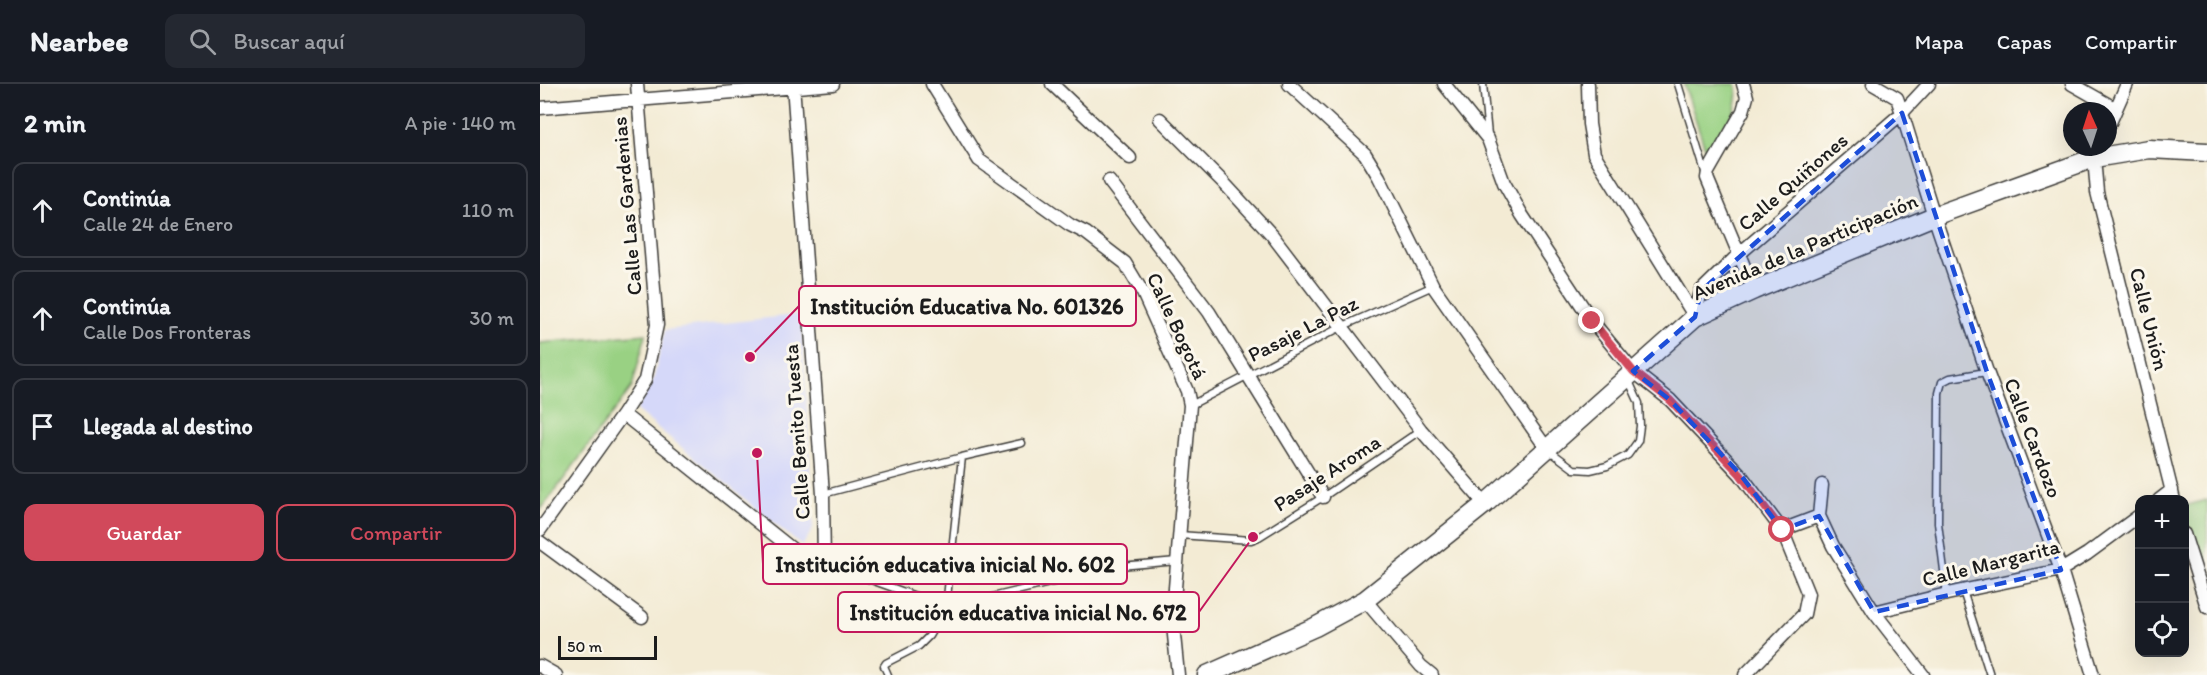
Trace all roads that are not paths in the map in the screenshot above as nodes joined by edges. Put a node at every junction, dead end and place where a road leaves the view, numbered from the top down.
1 (637, 84) edge
2 (833, 84) edge
3 (932, 84) edge
4 (1053, 84) edge
5 (1444, 84) edge
6 (1482, 84) edge
7 (1588, 84) edge
8 (1678, 84) edge
9 (1873, 84) edge
10 (1929, 84) edge
11 (2072, 84) edge
12 (2127, 84) edge
13 (1292, 85) edge
14 (1747, 85) edge
15 (793, 86) edge
16 (638, 100) junction
17 (2104, 102) edge
18 (2117, 107) edge
19 (540, 108) edge
20 (1902, 113) junction
21 (1160, 119) dead end
22 (1488, 139) junction
23 (2117, 151) edge
24 (2207, 152) edge
25 (2086, 156) edge
26 (2096, 156) edge
27 (1130, 158) dead end
28 (1707, 178) junction
29 (1109, 182) dead end
30 (1934, 216) junction
31 (1738, 255) junction
32 (1432, 286) junction
33 (1754, 290) junction
34 (1695, 317) junction
35 (1341, 327) junction
36 (1987, 372) junction
37 (1630, 374) junction
38 (1248, 376) junction
39 (1190, 405) junction
40 (624, 414) junction
41 (1421, 430) junction
42 (1022, 443) dead end
43 (1547, 449) junction
44 (962, 457) junction
45 (1822, 485) dead end
46 (823, 494) junction
47 (2173, 495) edge
48 (1323, 497) junction
49 (1485, 504) junction
50 (1819, 516) junction
51 (2135, 518) edge
52 (540, 530) edge
53 (1782, 530) junction
54 (1179, 535) junction
55 (540, 542) edge
56 (2189, 549) edge
57 (1178, 561) junction
58 (824, 563) junction
59 (2061, 570) junction
60 (1963, 591) junction
61 (1947, 594) junction
62 (988, 598) dead end
63 (1365, 600) junction
64 (946, 607) junction
65 (2207, 607) edge
66 (1874, 612) junction
67 (642, 616) dead end
68 (540, 666) edge
69 (556, 675) edge
70 (888, 675) edge
71 (1178, 675) edge
72 (1207, 675) edge
73 (1432, 675) edge
74 (1745, 675) edge
75 (1923, 675) edge
76 (1990, 675) edge
77 (2093, 675) edge

1 - 16 street, Calle Las Gardenias
2 - 15 street
3 - 39 street, Calle Bogotá
4 - 27 street
5 - 22 street
6 - 22 lane
7 - 34 street
8 - 28 lane
9 - 20 street
10 - 20 street, Calle Quiñones
11 - 17 street
12 - 18 street
13 - 32 street
14 - 28 street
15 - 16 street
15 - 46 street, Calle Benito Tuesta
16 - 19 street
16 - 40 street, Calle Las Gardenias
20 - 30 street, Calle Cardozo
20 - 31 street, Calle Quiñones
21 - 35 street
22 - 37 street
23 - 24 main road, Avenida de la Participación
25 - 30 main road, Avenida de la Participación
26 - 47 street, Calle Unión
28 - 31 street
29 - 38 street
30 - 33 main road, Avenida de la Participación
30 - 36 street, Calle Cardozo
31 - 33 street
31 - 34 street, Calle Quiñones
32 - 35 lane, Pasaje La Paz
32 - 43 street
33 - 34 main road, Avenida de la Participación
34 - 37 main road, Avenida de la Participación
35 - 38 lane, Pasaje La Paz
35 - 41 street
36 - 59 street, Calle Cardozo
36 - 61 lane
37 - 43 main road, Avenida de la Participación
37 - 43 lane
37 - 53 street
38 - 39 lane, Pasaje La Paz
38 - 48 street
39 - 54 street, Calle Bogotá
40 - 52 street, Calle Las Gardenias
40 - 58 street
41 - 48 lane, Pasaje Aroma
41 - 49 street
42 - 44 lane
43 - 49 main road, Avenida de la Participación
44 - 46 lane
44 - 64 lane
45 - 50 street
46 - 58 street, Calle Benito Tuesta
48 - 54 lane, Pasaje Aroma
49 - 63 main road, Avenida de la Participación
50 - 53 street
50 - 66 street
51 - 59 street, Calle Margarita
53 - 74 street
54 - 57 street, Calle Bogotá
55 - 67 street
56 - 65 street
57 - 62 lane
57 - 71 street, Calle Bogotá
58 - 64 lane
59 - 60 street, Calle Margarita
59 - 77 street, Calle Cardozo
60 - 61 street, Calle Margarita
60 - 76 lane
61 - 66 street, Calle Margarita
63 - 72 main road, Avenida de la Participación
63 - 73 street
64 - 70 lane
66 - 75 street
68 - 69 street

